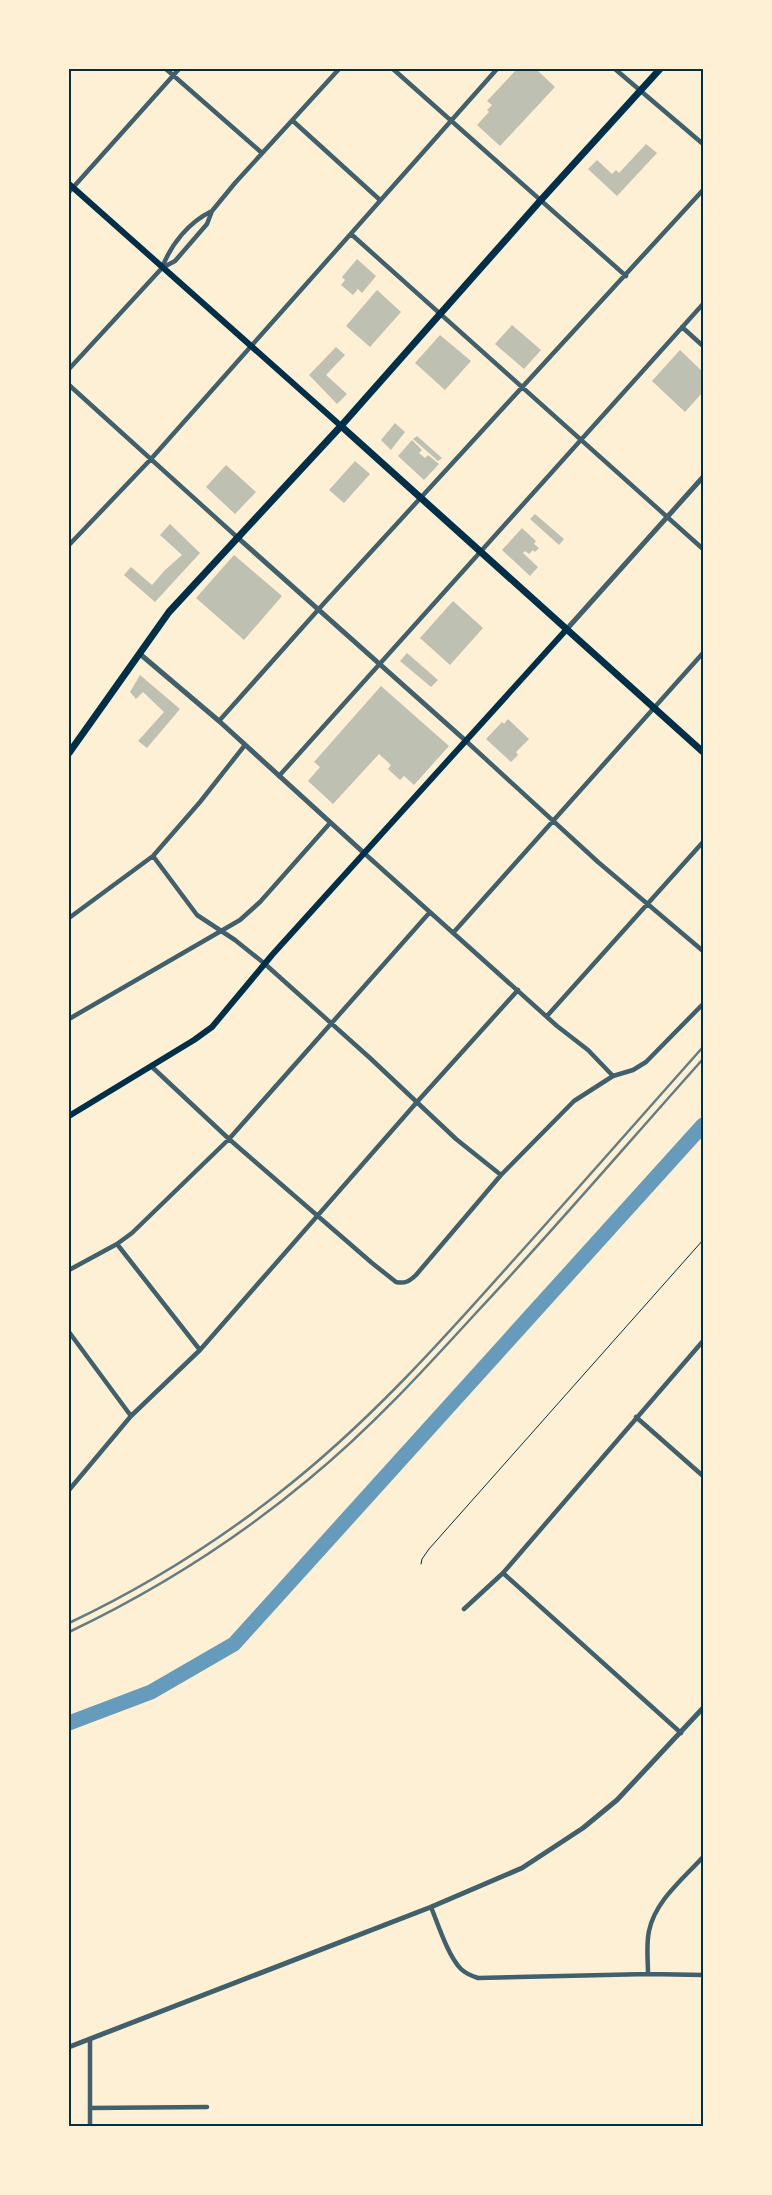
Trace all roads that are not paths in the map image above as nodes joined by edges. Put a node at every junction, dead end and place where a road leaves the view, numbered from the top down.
1 (166, 69) edge
2 (179, 69) edge
3 (339, 69) edge
4 (393, 69) edge
5 (497, 69) edge
6 (615, 69) edge
7 (660, 69) edge
8 (174, 75) junction
9 (640, 91) junction
10 (452, 120) junction
11 (293, 121) junction
12 (703, 144) edge
13 (262, 153) junction
14 (70, 188) edge
15 (703, 190) edge
16 (380, 200) junction
17 (540, 201) junction
18 (212, 211) junction
19 (351, 234) junction
20 (162, 268) junction
21 (626, 276) junction
22 (703, 304) edge
23 (440, 314) junction
24 (682, 327) junction
25 (250, 345) junction
26 (703, 346) edge
27 (69, 369) edge
28 (69, 385) edge
29 (522, 386) junction
30 (340, 426) junction
31 (582, 440) junction
32 (151, 459) junction
33 (703, 477) edge
34 (420, 498) junction
35 (667, 517) junction
36 (237, 537) junction
37 (69, 545) edge
38 (703, 549) edge
39 (480, 552) junction
40 (318, 610) junction
41 (566, 630) junction
42 (703, 652) edge
43 (140, 654) junction
44 (380, 664) junction
45 (653, 708) junction
46 (219, 721) junction
47 (466, 741) junction
48 (245, 745) junction
49 (703, 752) edge
50 (69, 753) edge
51 (278, 776) junction
52 (553, 819) junction
53 (330, 823) junction
54 (703, 842) edge
55 (364, 853) junction
56 (153, 856) junction
57 (647, 905) junction
58 (430, 912) junction
59 (69, 918) edge
60 (224, 932) junction
61 (453, 933) junction
62 (703, 951) edge
63 (265, 964) junction
64 (518, 990) junction
65 (703, 1004) edge
66 (547, 1016) junction
67 (69, 1019) edge
68 (331, 1022) junction
69 (151, 1066) junction
70 (613, 1076) junction
71 (416, 1102) junction
72 (69, 1116) edge
73 (229, 1139) junction
74 (501, 1175) junction
75 (319, 1215) junction
76 (117, 1244) junction
77 (69, 1270) edge
78 (69, 1332) edge
79 (703, 1341) edge
80 (200, 1350) junction
81 (132, 1416) junction
82 (636, 1417) junction
83 (703, 1476) edge
84 (69, 1490) edge
85 (503, 1574) junction
86 (464, 1609) dead end
87 (703, 1708) edge
88 (681, 1733) junction
89 (703, 1857) edge
90 (431, 1907) junction
91 (648, 1974) junction
92 (703, 1975) edge
93 (90, 2039) junction
94 (69, 2046) edge
95 (207, 2107) dead end
96 (90, 2108) junction
97 (90, 2126) edge

1 - 8 street
2 - 8 street
3 - 11 street
4 - 10 street
5 - 10 street
6 - 9 street
7 - 9 main road
8 - 13 street
8 - 14 street
9 - 12 street
9 - 17 main road
10 - 16 street
10 - 17 street
11 - 13 street
11 - 16 street
13 - 18 street
14 - 20 main road
15 - 21 street
16 - 19 street
17 - 21 street
17 - 23 main road
18 - 20 street
18 - 20 street
19 - 23 street
19 - 25 street
20 - 25 main road
20 - 27 street
21 - 29 street
22 - 24 street
23 - 29 street
23 - 30 main road
24 - 26 street
24 - 31 street
25 - 30 main road
25 - 32 street
28 - 32 street
29 - 31 street
29 - 34 street
30 - 34 main road
30 - 36 main road
31 - 35 street
31 - 39 street
32 - 36 street
32 - 37 street
33 - 35 street
34 - 39 main road
34 - 40 street
35 - 38 street
35 - 41 street
36 - 40 street
36 - 43 main road
39 - 41 main road
39 - 44 street
40 - 44 street
40 - 46 street
41 - 45 main road
41 - 47 main road
42 - 45 street
43 - 46 street
43 - 50 main road
44 - 47 street
44 - 51 street
45 - 49 main road
45 - 52 street
46 - 48 street
47 - 52 street
47 - 55 main road
48 - 51 street
48 - 56 street
51 - 53 street
52 - 57 street
52 - 61 street
53 - 55 street
53 - 60 street
54 - 57 street
55 - 58 street
55 - 63 main road
56 - 59 street
56 - 60 street
57 - 62 street
57 - 66 street
58 - 61 street
58 - 68 street
60 - 63 street
60 - 67 street
61 - 64 street
63 - 68 street
63 - 69 main road
64 - 66 street
64 - 71 street
65 - 70 street
66 - 70 street
68 - 71 street
68 - 73 street
69 - 72 main road
69 - 73 street
70 - 74 street
71 - 74 street
71 - 75 street
73 - 75 street
73 - 76 street
74 - 75 street
75 - 80 street
76 - 77 street
76 - 80 street
78 - 81 street
79 - 82 street
80 - 81 street
81 - 84 street
82 - 83 street
82 - 85 street
85 - 86 street
85 - 88 street
87 - 88 street
88 - 90 street
89 - 91 street
90 - 91 street
90 - 93 street
91 - 92 street
93 - 94 street
93 - 96 street
95 - 96 street
96 - 97 street

